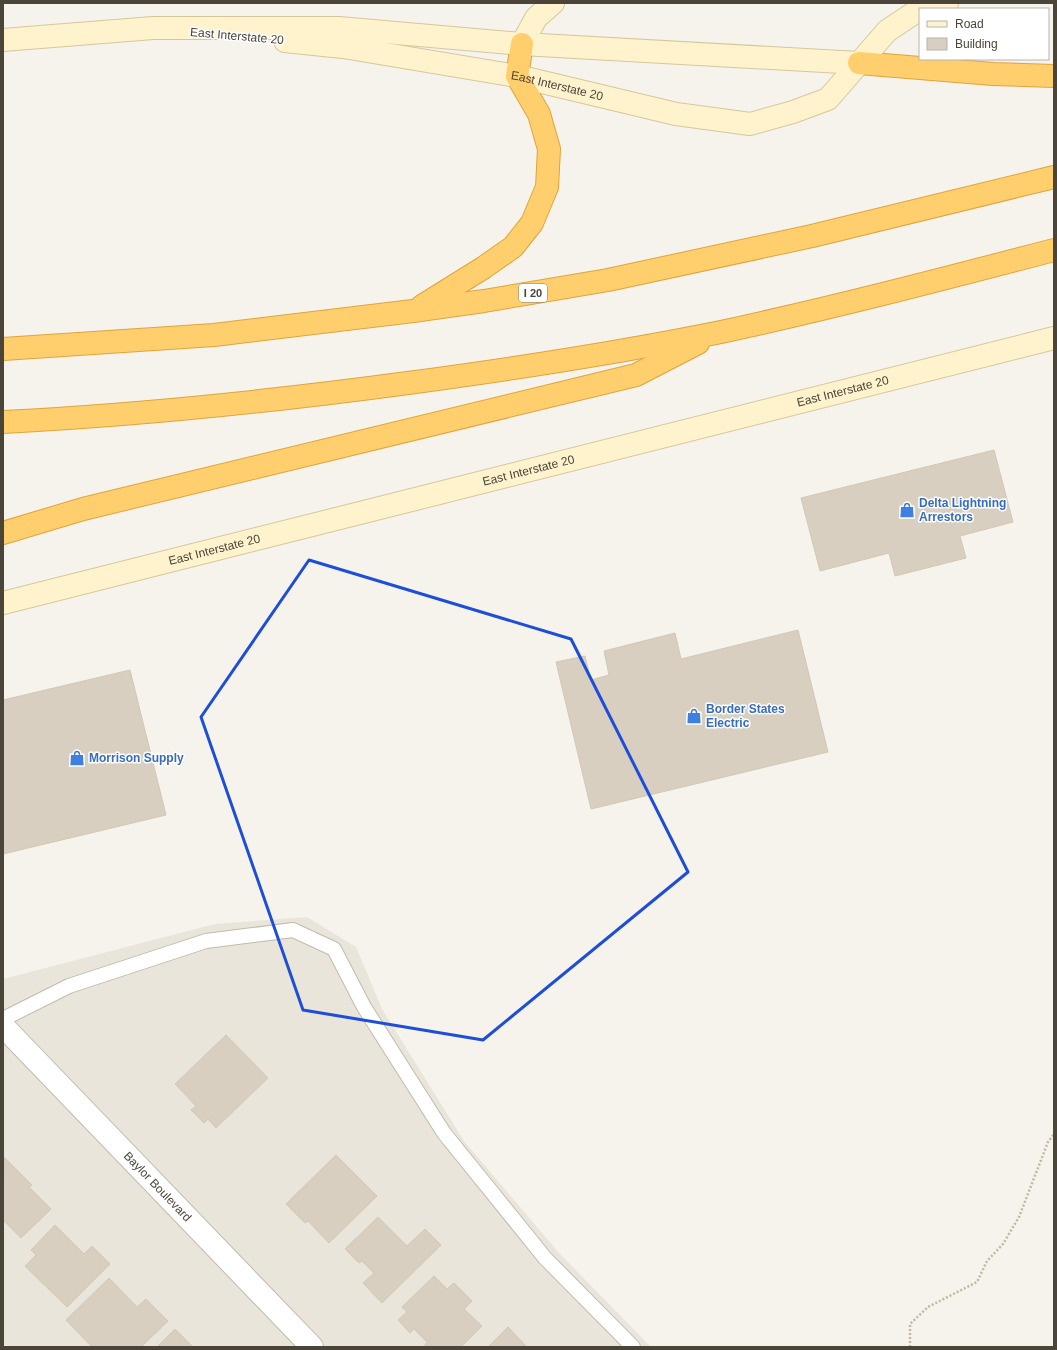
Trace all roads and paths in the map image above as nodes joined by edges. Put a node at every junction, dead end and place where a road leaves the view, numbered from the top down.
1 (553, 3) edge
2 (947, 3) edge
3 (925, 8) edge
4 (919, 10) edge
5 (153, 28) junction
6 (3, 40) edge
7 (522, 44) junction
8 (859, 63) junction
9 (517, 76) junction
10 (1054, 76) edge
11 (1054, 177) edge
12 (1054, 250) edge
13 (414, 311) junction
14 (719, 332) junction
15 (1054, 338) edge
16 (3, 350) edge
17 (3, 422) edge
18 (3, 533) edge
19 (3, 603) edge
20 (3, 1019) edge
21 (3, 1026) edge
22 (1054, 1134) edge
23 (312, 1347) edge
24 (633, 1347) edge
25 (910, 1347) edge

1 - 7 main road
2 - 3 main road, East Interstate 20
4 - 8 main road, East Interstate 20
5 - 6 main road
5 - 7 main road
5 - 9 main road, East Interstate 20
7 - 8 main road
7 - 9 highway
8 - 9 main road, East Interstate 20
8 - 10 highway
9 - 13 highway
11 - 13 highway, I 20
12 - 14 highway
13 - 16 highway, I 20
14 - 17 highway
14 - 18 highway
15 - 19 main road, East Interstate 20
20 - 24 lane
21 - 23 street, Baylor Boulevard
22 - 25 path

